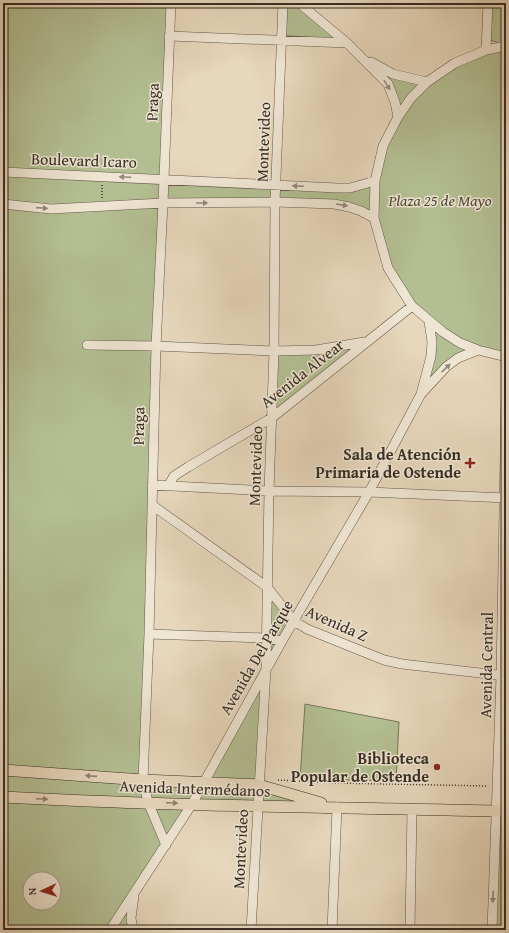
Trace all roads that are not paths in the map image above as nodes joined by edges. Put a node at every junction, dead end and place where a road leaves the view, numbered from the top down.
1 (171, 3) edge
2 (283, 3) edge
3 (299, 3) edge
4 (488, 3) edge
5 (169, 36) junction
6 (281, 41) junction
7 (347, 43) junction
8 (506, 46) edge
9 (486, 50) junction
10 (364, 59) junction
11 (428, 82) junction
12 (398, 117) junction
13 (3, 172) edge
14 (164, 179) junction
15 (375, 181) junction
16 (276, 185) junction
17 (275, 202) junction
18 (163, 203) junction
19 (3, 204) edge
20 (374, 218) junction
21 (412, 306) junction
22 (429, 322) junction
23 (366, 342) junction
24 (87, 345) dead end
25 (156, 346) junction
26 (478, 350) junction
27 (274, 351) junction
28 (506, 357) edge
29 (421, 394) junction
30 (506, 401) edge
31 (272, 417) junction
32 (152, 485) junction
33 (168, 486) junction
34 (269, 491) junction
35 (370, 492) junction
36 (505, 498) edge
37 (152, 505) junction
38 (267, 587) junction
39 (294, 621) junction
40 (149, 634) junction
41 (266, 638) junction
42 (282, 641) junction
43 (266, 669) junction
44 (504, 676) edge
45 (3, 770) edge
46 (143, 780) junction
47 (203, 783) junction
48 (259, 785) junction
49 (3, 797) edge
50 (148, 802) junction
51 (192, 804) junction
52 (258, 806) junction
53 (337, 807) junction
54 (412, 809) junction
55 (501, 810) edge
56 (166, 846) junction
57 (134, 892) junction
58 (110, 930) edge
59 (133, 930) edge
60 (251, 930) edge
61 (332, 930) edge
62 (410, 930) edge
63 (492, 930) edge

1 - 5 street, Praga
2 - 6 street, Montevideo
3 - 7 street
4 - 9 street
5 - 6 street
5 - 14 street, Praga
6 - 7 street
6 - 16 street, Montevideo
7 - 10 street
8 - 9 street
9 - 11 street
10 - 11 street
10 -> 12 street
11 - 12 street
12 - 15 street
14 -> 13 street, Boulevard Icaro
14 - 16 street, Boulevard Icaro
14 - 18 street, Praga
15 -> 16 street, Boulevard Icaro
15 - 20 street
16 - 17 street, Montevideo
18 -> 17 street
17 -> 20 street
17 - 27 street, Montevideo
19 -> 18 street
18 - 25 street, Praga
20 - 21 street
21 - 22 street
21 - 23 street, Avenida Alvear
22 - 26 street
22 - 29 street, Avenida Del Parque
23 - 27 street
23 - 31 street, Avenida Alvear
24 - 25 street
25 - 27 street
25 - 32 street, Praga
26 - 28 street
29 -> 26 street, Avenida Del Parque
27 - 31 street, Montevideo
29 - 35 street, Avenida Del Parque
30 - 36 street, Avenida Central
31 - 33 street, Avenida Alvear
31 - 34 street, Montevideo
32 - 33 street
32 - 37 street, Praga
33 - 34 street
34 - 35 street
34 - 38 street, Montevideo
35 - 36 street
35 - 39 street, Avenida Del Parque
36 - 44 street, Avenida Central
37 - 38 street, Avenida Z
37 - 40 street, Praga
38 - 39 street, Avenida Z
38 - 41 street, Montevideo
39 - 42 street, Avenida Del Parque
39 - 44 street, Avenida Z
40 - 41 street
40 - 46 street, Praga
41 - 42 street
41 - 43 street, Montevideo
42 - 43 street, Avenida Del Parque
43 - 47 street, Avenida Del Parque
43 - 48 street, Montevideo
44 - 55 street, Avenida Central
46 -> 45 main road, Avenida Intermédanos
46 - 47 main road, Avenida Intermédanos
46 - 50 street, Praga
47 - 48 main road, Avenida Intermédanos
47 - 51 street, Avenida Del Parque
48 - 52 street, Montevideo
48 - 53 main road, Avenida Intermédanos
49 -> 50 main road, Avenida Intermédanos
50 -> 51 main road, Avenida Intermédanos
50 - 56 street, Praga
51 - 52 main road, Avenida Intermédanos
51 - 56 street, Avenida Del Parque
52 - 53 main road, Avenida Intermédanos
52 - 60 street, Montevideo
53 - 54 main road
53 - 61 street
54 - 55 main road
54 - 62 street
55 -> 63 street, Avenida Central
56 - 57 street, Avenida Del Parque
57 - 58 street, Avenida Del Parque
57 - 59 street

